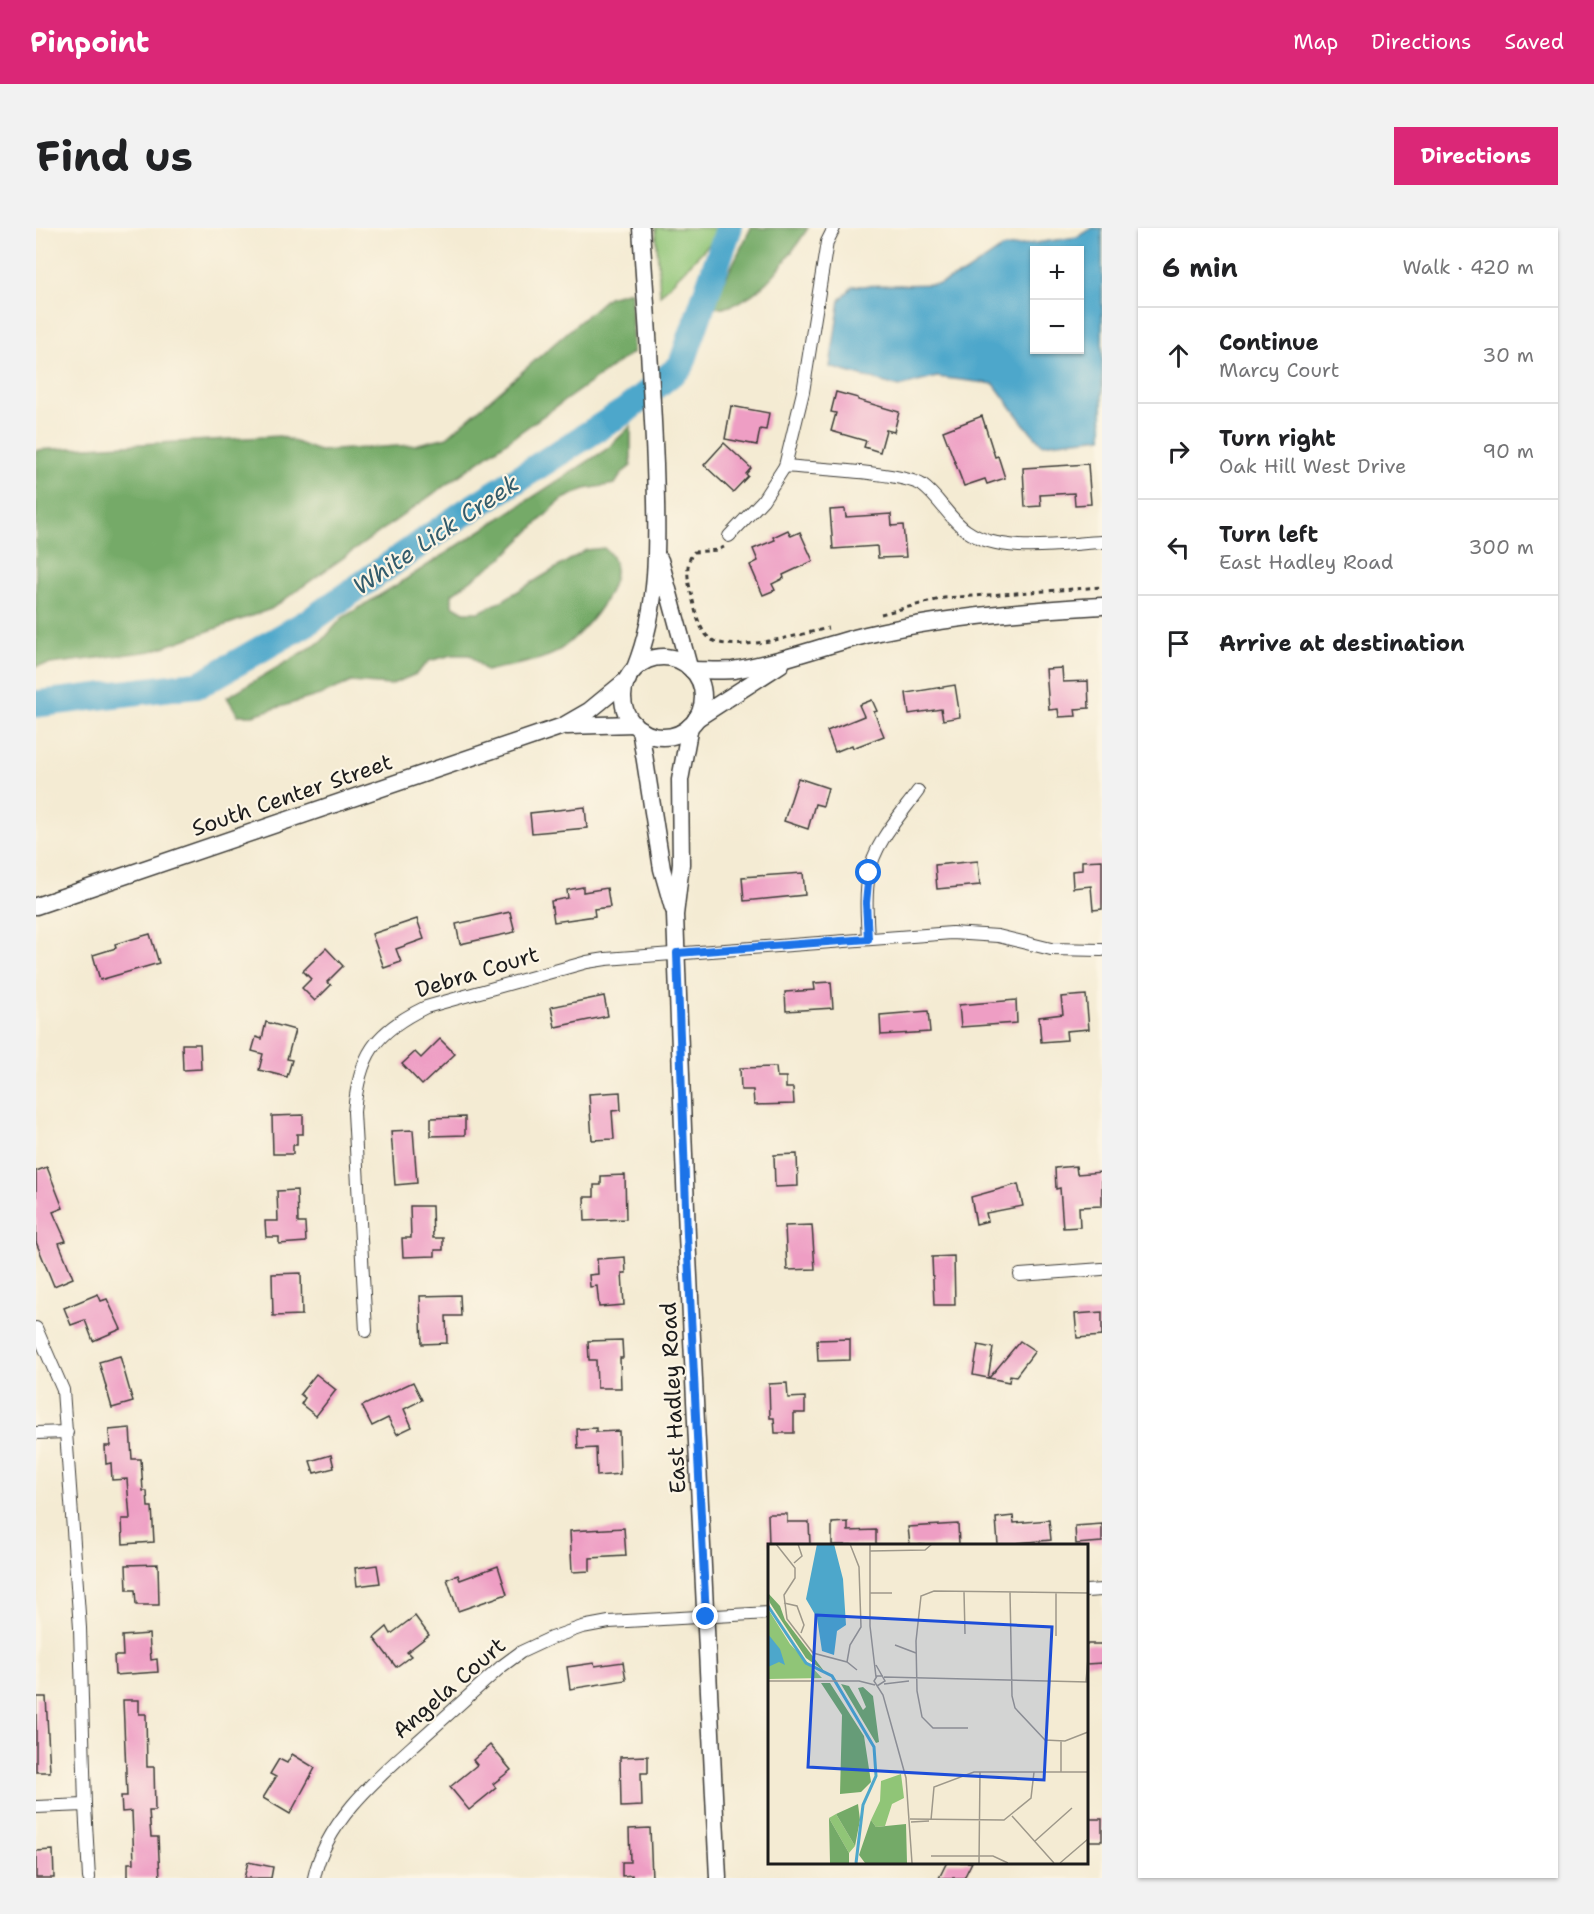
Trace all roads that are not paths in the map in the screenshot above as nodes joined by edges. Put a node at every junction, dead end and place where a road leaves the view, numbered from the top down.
1 (641, 228) edge
2 (834, 228) edge
3 (785, 466) junction
4 (729, 536) road end
5 (1102, 542) edge
6 (657, 550) junction
7 (1102, 606) edge
8 (790, 658) junction
9 (691, 668) junction
10 (632, 674) junction
11 (693, 722) junction
12 (563, 726) junction
13 (637, 726) junction
14 (918, 791) dead end
15 (36, 906) edge
16 (675, 915) junction
17 (868, 939) junction
18 (1102, 950) edge
19 (677, 953) junction
20 (1102, 1269) edge
21 (1020, 1275) dead end
22 (36, 1328) edge
23 (366, 1331) dead end
24 (67, 1432) junction
25 (36, 1433) edge
26 (1102, 1590) edge
27 (1087, 1591) edge
28 (768, 1613) edge
29 (706, 1617) junction
30 (85, 1805) junction
31 (36, 1807) edge
32 (89, 1878) edge
33 (314, 1878) edge
34 (718, 1878) edge

1 - 6 street
2 - 3 street
3 - 4 street
3 - 5 street
6 - 9 street
6 - 10 street
7 - 8 street
8 - 9 street
8 - 11 street
9 - 10 street
9 - 11 street
10 - 12 street, South Center Street
10 - 13 street
11 - 13 street
11 - 16 street, East Hadley Road
12 - 13 street, South Center Street
12 - 15 street, South Center Street
13 - 16 street, East Hadley Road
14 - 17 street
16 - 19 street, East Hadley Road
17 - 18 street, Debra Court
17 - 19 street, Debra Court
19 - 23 street, Debra Court
19 - 29 street, East Hadley Road
20 - 21 street
22 - 24 street
24 - 25 street
24 - 30 street
26 - 27 street
28 - 29 street, Angela Court
29 - 33 street, Angela Court
29 - 34 street, East Hadley Road
30 - 31 street
30 - 32 street

